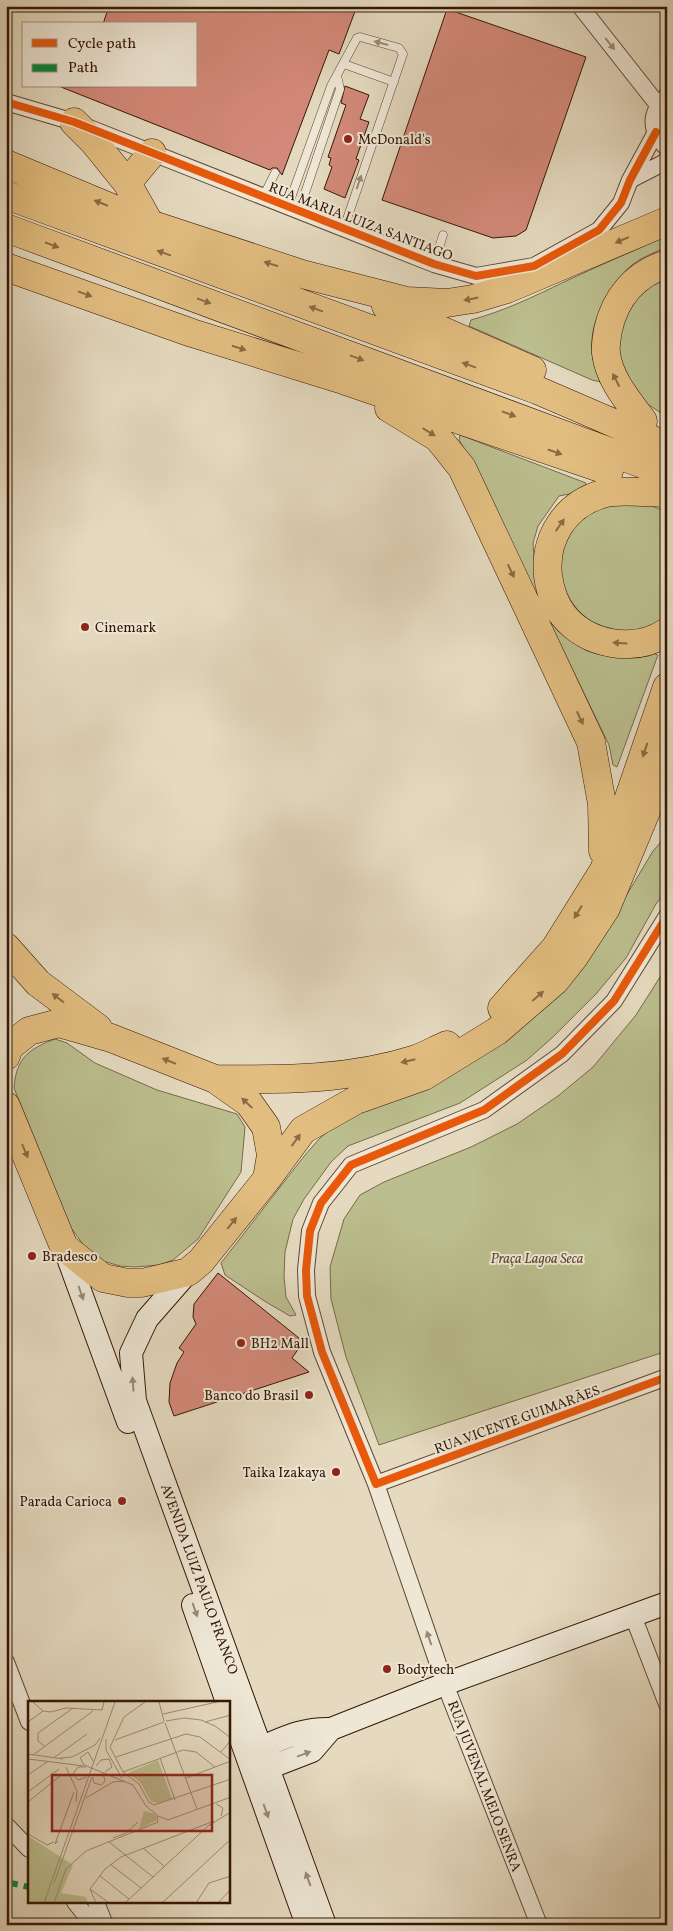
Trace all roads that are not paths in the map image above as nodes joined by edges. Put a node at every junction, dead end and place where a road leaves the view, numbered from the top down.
1 (580, 6) edge
2 (344, 64) junction
3 (337, 76) junction
4 (394, 82) junction
5 (662, 101) edge
6 (6, 102) edge
7 (74, 122) junction
8 (656, 132) junction
9 (667, 148) edge
10 (152, 153) junction
11 (667, 161) edge
12 (6, 164) edge
13 (275, 173) dead end
14 (630, 180) junction
15 (127, 183) junction
16 (6, 195) edge
17 (264, 197) junction
18 (294, 209) junction
19 (667, 221) edge
20 (150, 224) junction
21 (6, 228) edge
22 (344, 228) junction
23 (443, 235) dead end
24 (434, 264) junction
25 (667, 264) edge
26 (6, 266) edge
27 (334, 283) junction
28 (343, 380) junction
29 (655, 425) edge
30 (667, 446) edge
31 (667, 473) edge
32 (667, 492) edge
33 (667, 632) edge
34 (667, 687) edge
35 (667, 761) edge
36 (667, 817) edge
37 (614, 867) junction
38 (667, 916) edge
39 (6, 946) edge
40 (111, 1038) junction
41 (6, 1056) edge
42 (215, 1079) junction
43 (6, 1106) edge
44 (267, 1179) junction
45 (64, 1247) junction
46 (188, 1272) junction
47 (667, 1377) edge
48 (376, 1484) junction
49 (667, 1603) edge
50 (633, 1616) junction
51 (6, 1662) edge
52 (445, 1684) junction
53 (227, 1701) edge
54 (667, 1704) edge
55 (230, 1708) edge
56 (28, 1719) edge
57 (260, 1760) junction
58 (6, 1825) edge
59 (28, 1848) edge
60 (77, 1904) edge
61 (97, 1904) edge
62 (93, 1925) edge
63 (105, 1925) edge
64 (307, 1925) edge
65 (325, 1925) edge
66 (539, 1925) edge

1 -> 5 street
2 - 3 lane
2 - 4 lane
4 -> 2 lane
3 - 18 lane
3 - 18 lane
22 -> 4 lane
5 - 8 street
6 - 7 street, RUA MARIA LUIZA SANTIAGO
7 - 10 street, RUA MARIA LUIZA SANTIAGO
7 - 15 highway
8 - 9 street
8 - 14 street, RUA MARIA LUIZA SANTIAGO
10 - 15 highway
10 - 17 street, RUA MARIA LUIZA SANTIAGO
11 - 14 street
20 -> 12 highway
13 - 17 lane
14 - 24 street, RUA MARIA LUIZA SANTIAGO
15 - 20 highway
30 -> 16 highway
17 - 18 street, RUA MARIA LUIZA SANTIAGO
18 - 22 street, RUA MARIA LUIZA SANTIAGO
19 -> 27 highway
27 -> 20 highway
21 -> 31 highway
22 - 24 street, RUA MARIA LUIZA SANTIAGO
23 - 24 lane
29 -> 25 highway
26 -> 28 highway
27 - 29 highway
28 -> 32 highway
28 -> 37 highway
33 -> 32 highway
34 -> 37 highway
35 - 37 highway
36 - 37 highway
37 -> 42 highway
44 -> 37 highway
38 - 48 street, RUA JUVENAL MELO SENRA
40 -> 39 highway
40 - 41 highway
42 -> 40 highway
44 -> 42 highway
43 -> 45 highway
46 -> 44 highway
45 - 46 highway
45 -> 53 street, AVENIDA LUIZ PAULO FRANCO
57 -> 46 street, AVENIDA LUIZ PAULO FRANCO
47 - 48 street, RUA VICENTE GUIMARÃES
52 -> 48 street, RUA JUVENAL MELO SENRA
49 - 50 street
50 - 52 street
50 - 54 street
51 - 56 street
52 - 57 street
52 - 66 street, RUA JUVENAL MELO SENRA
55 - 57 street, AVENIDA LUIZ PAULO FRANCO
57 -> 64 street, AVENIDA LUIZ PAULO FRANCO
65 -> 57 street, AVENIDA LUIZ PAULO FRANCO
58 - 59 street
60 - 62 street
61 - 63 street

